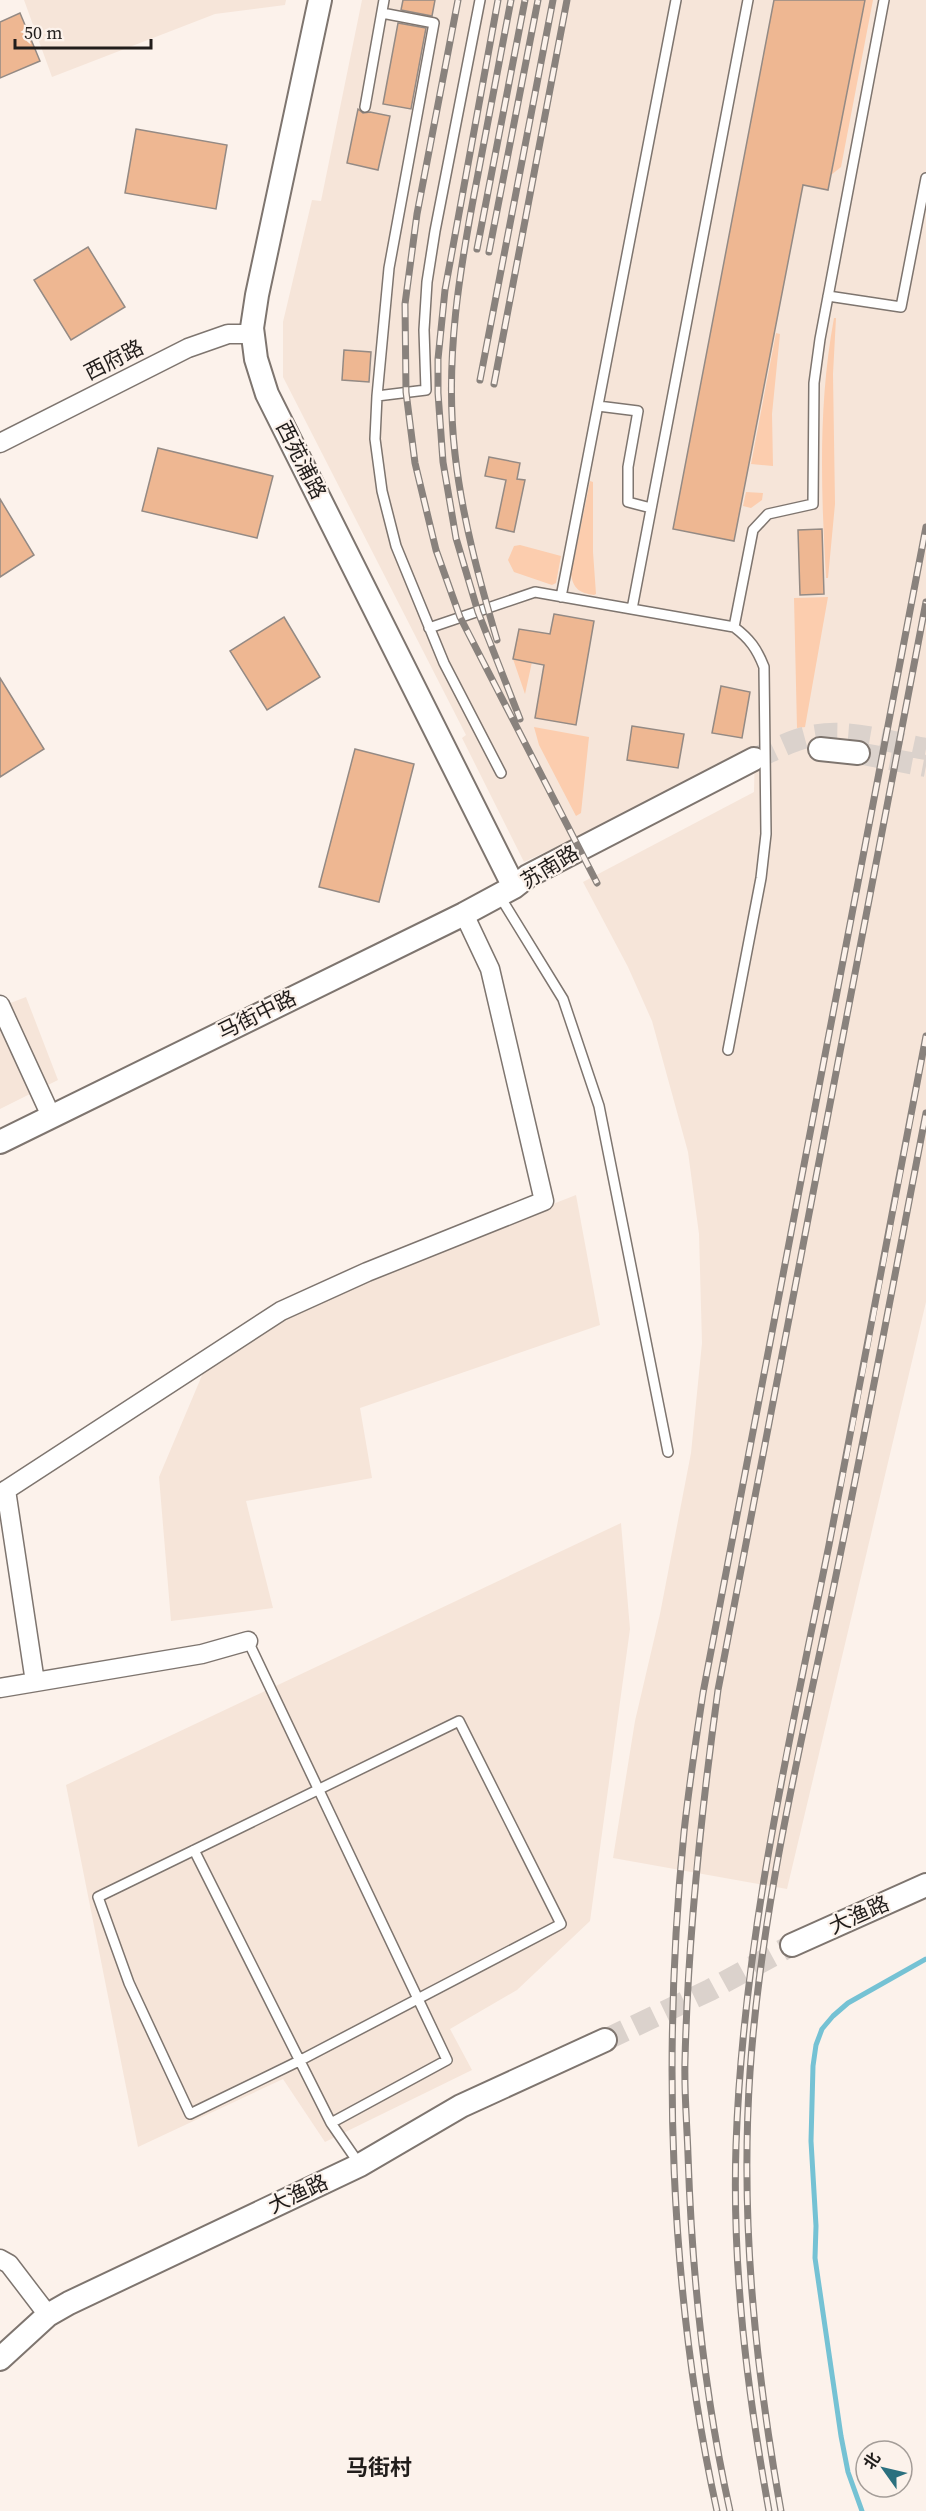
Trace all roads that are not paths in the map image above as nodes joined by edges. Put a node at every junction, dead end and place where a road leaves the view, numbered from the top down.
1 (320, 0) edge
2 (384, 0) edge
3 (480, 0) edge
4 (676, 0) edge
5 (748, 0) edge
6 (884, 0) edge
7 (381, 13) junction
8 (365, 107) dead end
9 (926, 178) edge
10 (828, 296) junction
11 (253, 334) junction
12 (376, 396) junction
13 (598, 406) junction
14 (0, 443) edge
15 (651, 508) junction
16 (561, 597) junction
17 (632, 609) junction
18 (734, 627) junction
19 (429, 628) junction
20 (820, 749) dead end
21 (858, 753) tunnel mouth
22 (754, 768) tunnel mouth
23 (501, 773) dead end
24 (506, 891) junction
25 (464, 914) junction
26 (0, 1005) edge
27 (728, 1050) dead end
28 (51, 1116) junction
29 (0, 1142) edge
30 (668, 1452) dead end
31 (3, 1492) edge
32 (248, 1641) joint
33 (35, 1682) junction
34 (0, 1688) edge
35 (317, 1788) junction
36 (194, 1850) junction
37 (926, 1885) edge
38 (792, 1945) tunnel mouth
39 (418, 1998) junction
40 (605, 2040) tunnel mouth
41 (299, 2061) junction
42 (331, 2123) junction
43 (360, 2165) junction
44 (0, 2259) edge
45 (48, 2315) junction
46 (0, 2359) edge

1 - 11 street, 西苑浦路
2 - 7 lane
3 - 12 lane
4 - 13 lane
5 - 15 lane
6 - 10 lane
7 - 8 lane
7 - 12 lane
9 - 10 lane
10 - 18 lane
11 - 14 street, 西府路
11 - 24 street, 西苑浦路
12 - 19 lane
13 - 15 lane
13 - 16 lane
15 - 17 lane
16 - 17 lane
16 - 19 lane
17 - 18 lane
18 - 27 lane
19 - 23 lane
20 - 21 street
22 - 24 street, 苏南路
24 - 25 street, 马街中路
24 - 30 lane
25 - 28 street, 马街中路
25 - 31 street
26 - 28 street
28 - 29 street, 马街中路
31 - 33 street
32 - 33 street
32 - 35 lane
33 - 34 street
35 - 36 lane
35 - 39 lane
35 - 39 lane
36 - 41 lane
36 - 41 lane
37 - 38 street, 大渔路
39 - 41 lane
39 - 42 lane
40 - 43 street, 大渔路
41 - 42 lane
42 - 43 lane
43 - 45 street, 大渔路
44 - 45 street
45 - 46 street, 大渔路

